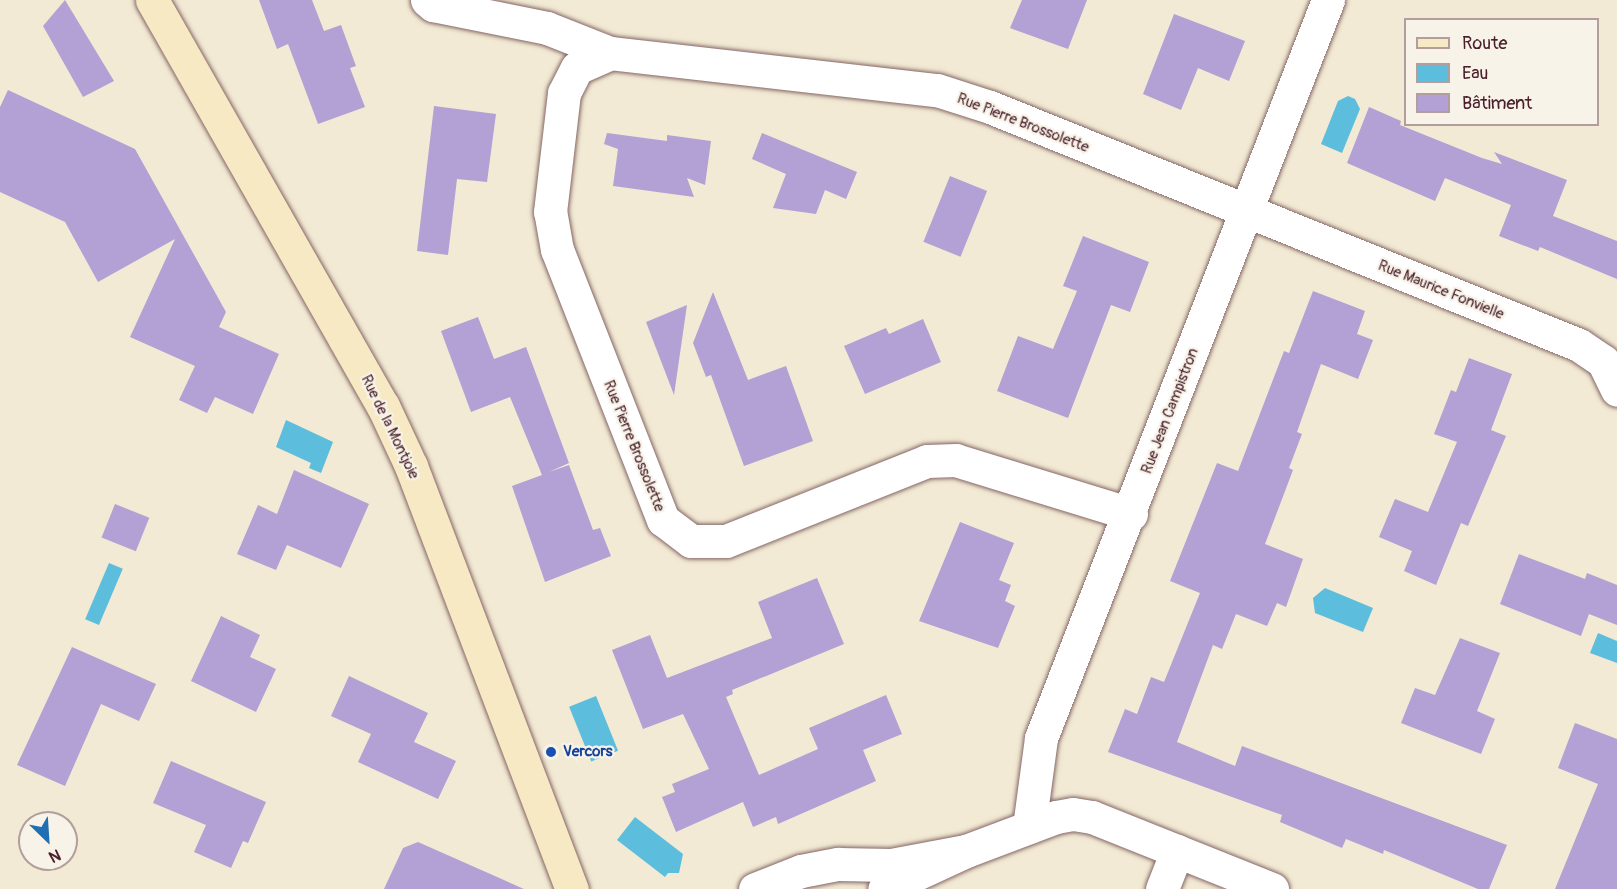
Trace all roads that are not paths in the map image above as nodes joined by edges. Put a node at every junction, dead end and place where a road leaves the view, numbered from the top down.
1 (152, 0) edge
2 (427, 0) edge
3 (1328, 0) edge
4 (482, 7) edge
5 (610, 53) junction
6 (1245, 213) junction
7 (1617, 390) edge
8 (1131, 514) junction
9 (1029, 827) junction
10 (966, 850) junction
11 (1177, 851) junction
12 (574, 886) edge
13 (755, 889) edge
14 (884, 889) edge
15 (1162, 889) edge
16 (1272, 889) edge

1 - 12 main road, Rue de la Montjoie
2 - 4 street, Rue Pierre Brossolette
3 - 6 street, Rue Jean Campistron
4 - 5 street, Rue Pierre Brossolette
5 - 6 street, Rue Pierre Brossolette
5 - 8 street, Rue Pierre Brossolette
6 - 7 street, Rue Maurice Fonvielle
6 - 8 street, Rue Jean Campistron
8 - 9 street, Rue Jean Campistron
9 - 10 street
9 - 11 street
10 - 13 street
10 - 14 street
11 - 15 street
11 - 16 street

